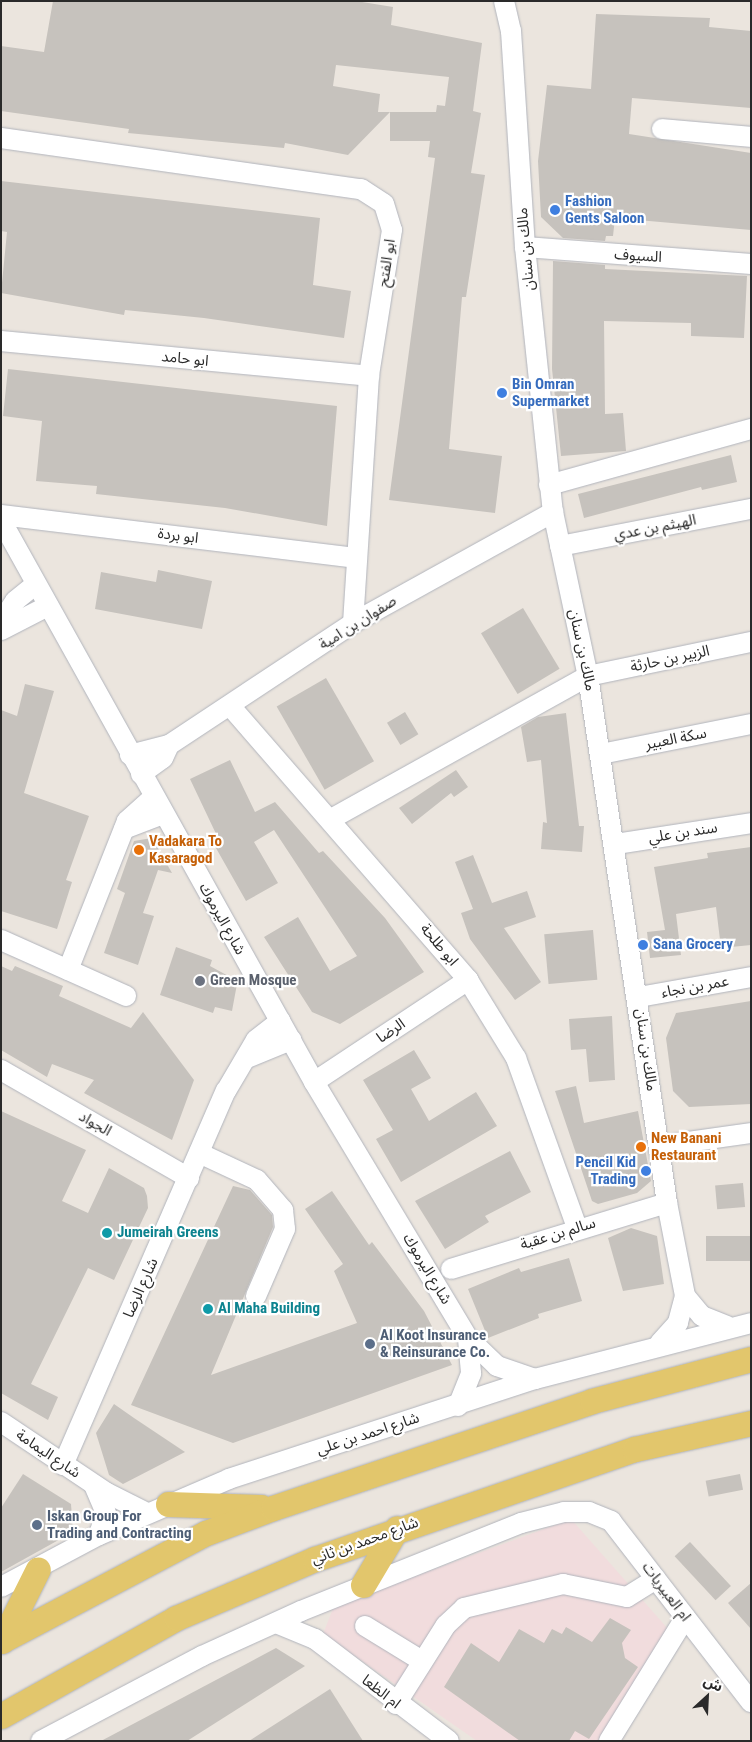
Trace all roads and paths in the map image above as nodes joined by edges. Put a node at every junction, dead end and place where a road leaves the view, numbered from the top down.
1 (504, 1) edge
2 (662, 129) dead end
3 (751, 137) edge
4 (1, 138) edge
5 (525, 247) junction
6 (751, 264) edge
7 (1, 341) edge
8 (369, 376) junction
9 (751, 429) edge
10 (549, 485) junction
11 (751, 509) edge
12 (553, 512) junction
13 (1, 515) edge
14 (1, 520) edge
15 (560, 546) junction
16 (355, 558) junction
17 (36, 584) junction
18 (48, 606) junction
19 (1, 622) edge
20 (354, 623) junction
21 (1, 630) edge
22 (751, 642) edge
23 (588, 676) junction
24 (231, 707) junction
25 (751, 724) edge
26 (169, 746) junction
27 (601, 754) junction
28 (130, 755) junction
29 (141, 774) junction
30 (154, 797) junction
31 (164, 814) junction
32 (331, 819) junction
33 (751, 823) edge
34 (124, 829) junction
35 (616, 844) junction
36 (1, 940) edge
37 (68, 970) junction
38 (751, 977) edge
39 (468, 980) junction
40 (126, 996) dead end
41 (638, 997) junction
42 (280, 1021) junction
43 (290, 1040) junction
44 (247, 1058) junction
45 (1, 1070) edge
46 (314, 1082) junction
47 (751, 1133) edge
48 (659, 1146) junction
49 (199, 1153) junction
50 (188, 1178) junction
51 (667, 1203) junction
52 (577, 1227) junction
53 (451, 1268) dead end
54 (256, 1296) dead end
55 (685, 1296) junction
56 (751, 1323) edge
57 (727, 1326) junction
58 (468, 1338) junction
59 (660, 1343) junction
60 (751, 1359) edge
61 (535, 1378) junction
62 (458, 1406) junction
63 (751, 1423) edge
64 (2, 1424) edge
65 (63, 1465) junction
66 (94, 1485) junction
67 (158, 1508) junction
68 (273, 1508) junction
69 (397, 1528) junction
70 (99, 1535) junction
71 (38, 1568) junction
72 (656, 1579) junction
73 (363, 1585) junction
74 (1, 1587) edge
75 (316, 1606) junction
76 (686, 1618) junction
77 (276, 1623) junction
78 (365, 1626) dead end
79 (315, 1639) junction
80 (1, 1641) edge
81 (422, 1662) junction
82 (751, 1702) edge
83 (396, 1704) junction
84 (1, 1716) edge
85 (437, 1738) edge
86 (40, 1741) edge
87 (608, 1741) edge

1 - 5 street, مالك بن سنان
2 - 3 street
4 - 8 street, ابو الفتح
5 - 6 street, السيوف
5 - 10 street, مالك بن سنان
7 - 8 street, ابو حامد
8 - 16 street, ابو الفتح
9 - 10 street
10 - 12 street, مالك بن سنان
11 - 15 street, الهيثم بن عدي
12 - 15 street, مالك بن سنان
12 - 20 street, صفوان بن امية
13 - 16 street, ابو بردة
14 - 17 street, شارع اليرموك
15 - 23 street, مالك بن سنان
16 - 20 street, ابو الفتح
17 - 18 street, شارع اليرموك
17 - 19 street
18 - 21 street
18 - 28 street, شارع اليرموك
20 - 24 street, صفوان بن امية
22 - 23 street, الزبير بن حارثة
23 - 27 street, مالك بن سنان
23 - 32 street, الزبير بن حارثة
24 - 26 street, صفوان بن امية
24 - 32 street, ابو طلحة
25 - 27 street, سكة العبير
26 - 28 street, صفوان بن امية
26 - 29 street, صفوان بن امية
27 - 35 street, مالك بن سنان
28 - 29 street, شارع اليرموك
29 - 30 street, شارع اليرموك
30 - 31 street, شارع اليرموك
30 - 34 street
31 - 34 street
31 - 42 street, شارع اليرموك
32 - 39 street, ابو طلحة
33 - 35 street, سند بن علي
34 - 37 street
35 - 41 street, مالك بن سنان
36 - 37 street
37 - 40 street
38 - 41 street, عمر بن نجاء
39 - 46 street, الرضا
39 - 52 street, ابو طلحة
41 - 48 street, مالك بن سنان
42 - 43 street, شارع اليرموك
42 - 44 street, شارع الرضا
43 - 44 street
43 - 46 street, شارع اليرموك
44 - 49 street, شارع الرضا
45 - 50 street, الجواد
46 - 58 street, شارع اليرموك
47 - 48 street
48 - 51 street, مالك بن سنان
49 - 50 street, شارع الرضا
49 - 54 street
50 - 65 street, شارع الرضا
51 - 52 street, سالم بن عقبة
51 - 55 street, مالك بن سنان
52 - 53 street, سالم بن عقبة
55 - 57 street, مالك بن سنان
55 - 59 street, مالك بن سنان
56 - 57 street, شارع احمد بن علي
57 - 59 street, شارع احمد بن علي
58 - 61 street, شارع اليرموك
58 - 62 street, شارع اليرموك
59 - 61 street, شارع احمد بن علي
60 - 68 main road
61 - 62 street, شارع احمد بن علي
62 - 67 street, شارع احمد بن علي
63 - 69 main road, شارع محمد بن ثاني
64 - 65 street, شارع اليمامة
65 - 66 street, شارع اليمامة
66 - 67 street, شارع اليمامة
66 - 70 street, شارع اليمامة
67 - 68 main road
67 - 70 street, شارع احمد بن علي
68 - 80 main road
69 - 73 main road
69 - 84 main road, شارع محمد بن ثاني
70 - 71 street, شارع احمد بن علي
71 - 74 street, شارع احمد بن علي
71 - 80 main road
72 - 73 street, ام العبيريات
72 - 76 street, ام العبيريات
72 - 81 street
73 - 75 street
75 - 77 street
75 - 79 street
76 - 82 street, ام العبيريات
76 - 87 street
77 - 79 street, ام الظعا
77 - 86 street
78 - 81 street
79 - 83 street, ام الظعا
81 - 83 street
83 - 85 street, ام الظعا

